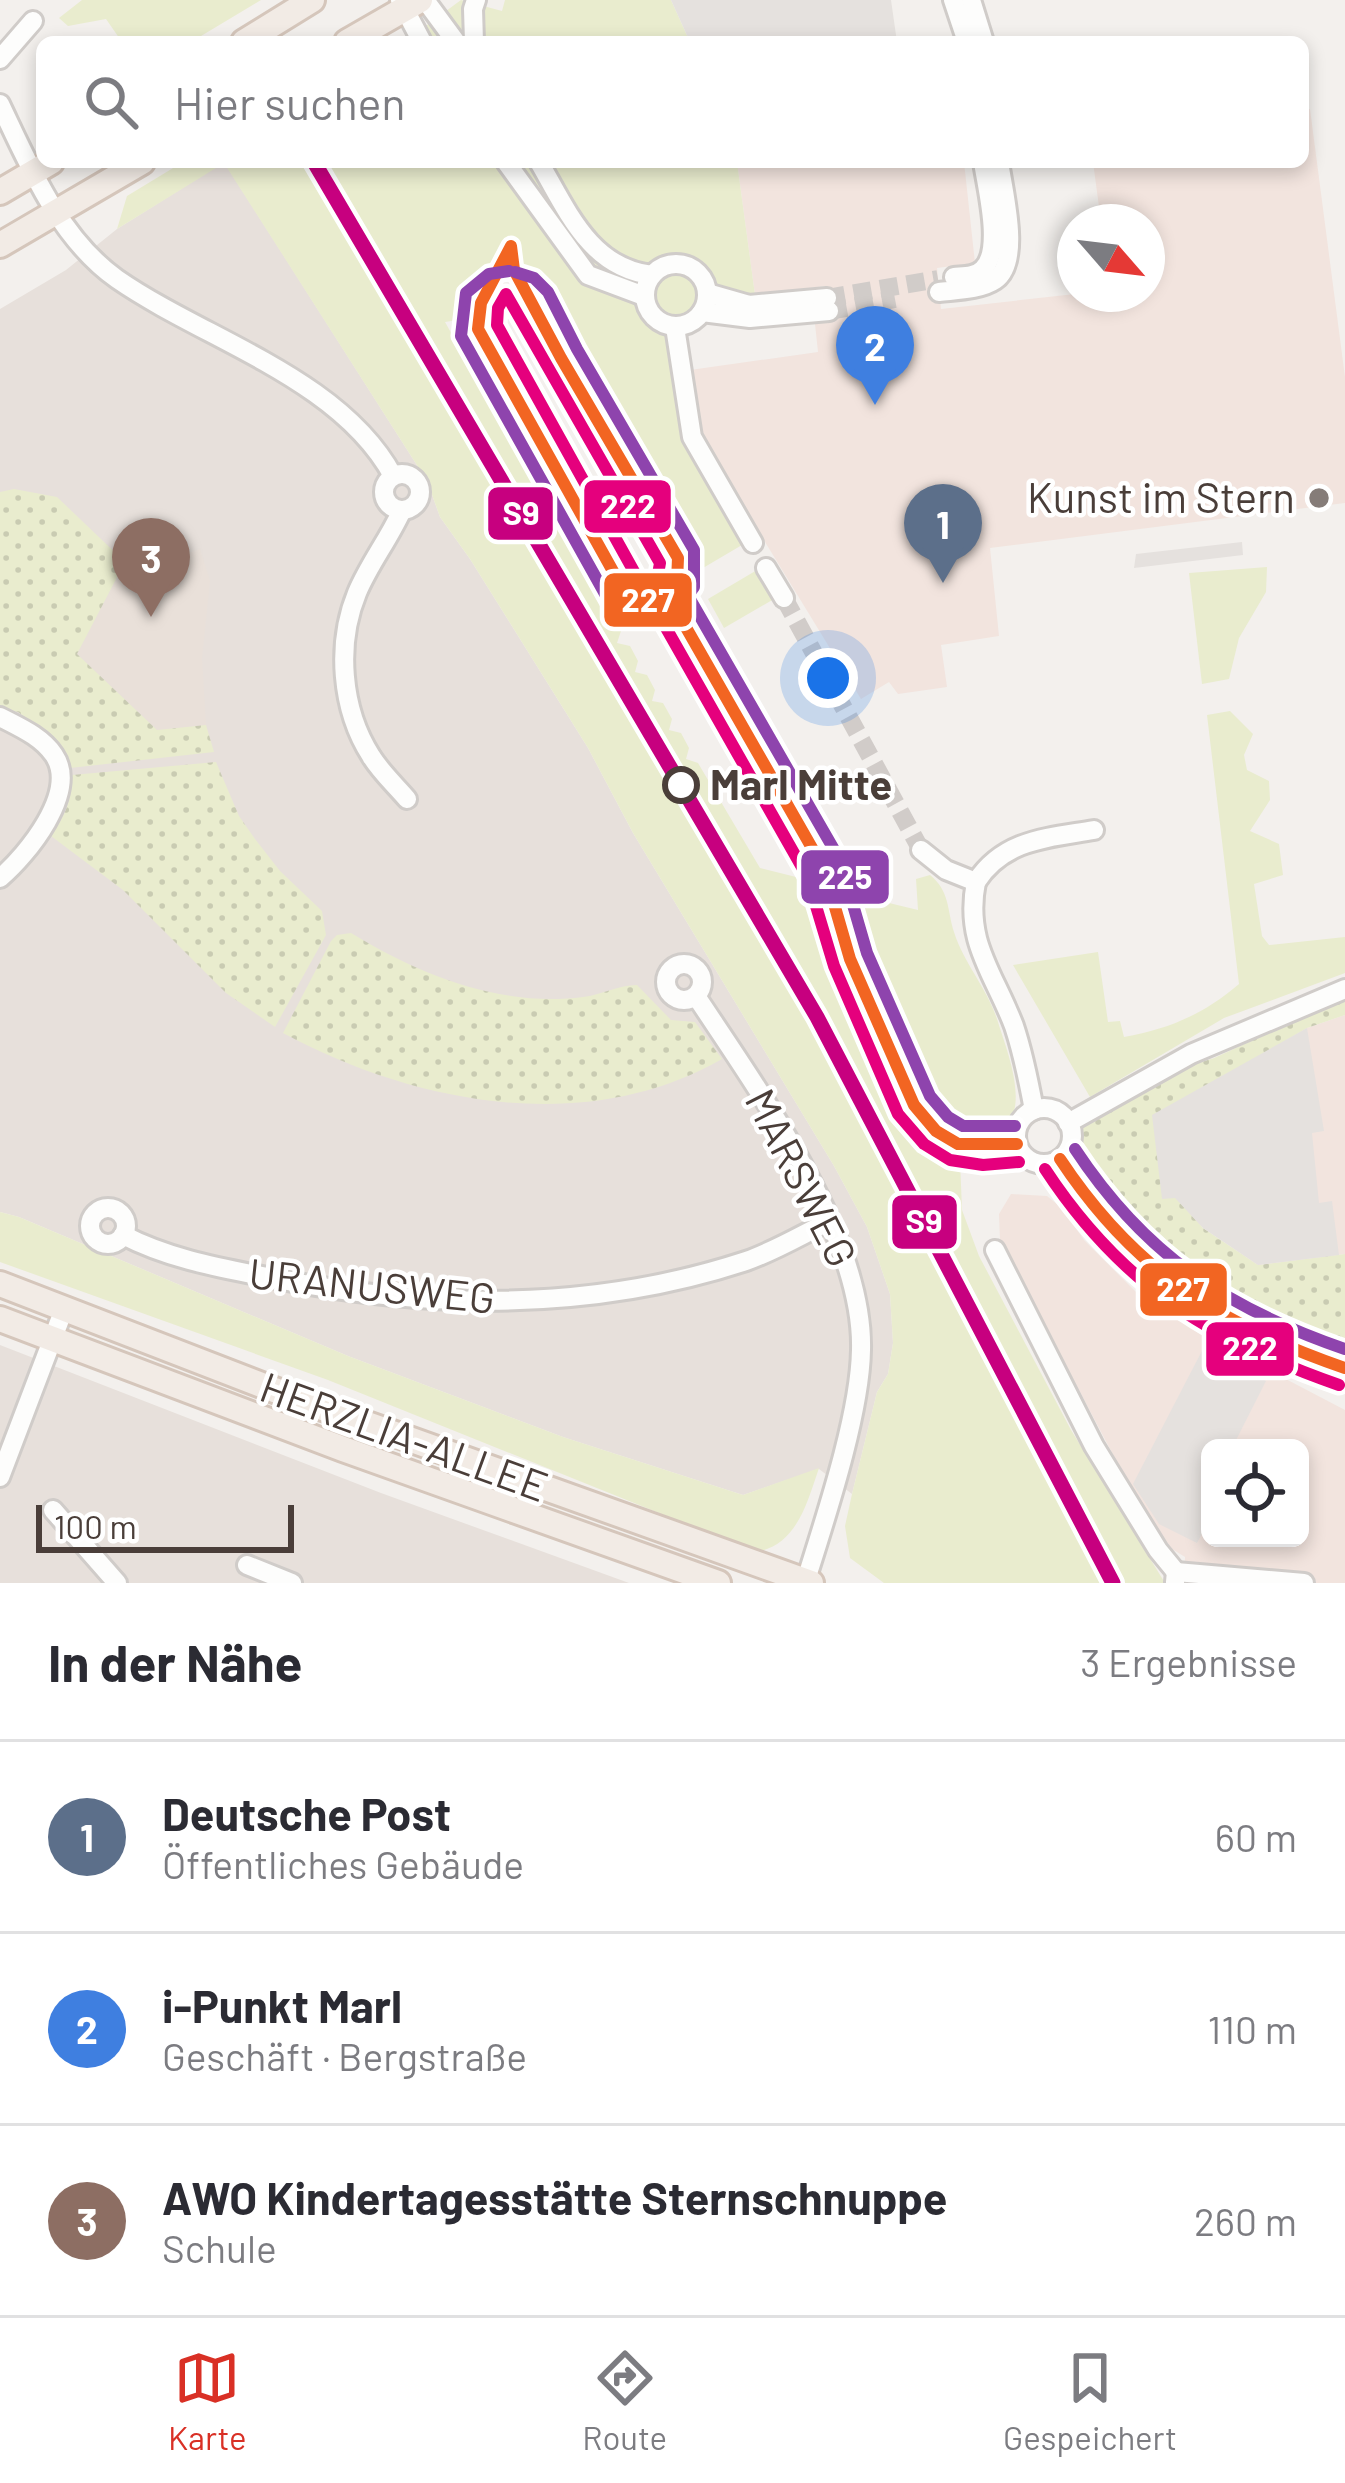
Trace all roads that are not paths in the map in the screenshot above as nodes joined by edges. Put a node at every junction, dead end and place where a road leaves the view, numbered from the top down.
1 (312, 0) edge
2 (476, 0) edge
3 (953, 0) edge
4 (970, 0) edge
5 (412, 3) edge
6 (33, 21) dead end
7 (253, 36) edge
8 (358, 36) edge
9 (420, 36) edge
10 (449, 36) edge
11 (473, 36) edge
12 (965, 36) edge
13 (982, 36) edge
14 (0, 59) edge
15 (0, 104) edge
16 (36, 158) edge
17 (40, 168) edge
18 (42, 168) edge
19 (132, 168) edge
20 (510, 168) edge
21 (543, 168) edge
22 (984, 168) edge
23 (1000, 168) edge
24 (0, 193) edge
25 (54, 213) junction
26 (0, 245) edge
27 (652, 275) junction
28 (644, 296) junction
29 (704, 302) junction
30 (828, 304) tunnel mouth
31 (675, 327) junction
32 (753, 543) dead end
33 (766, 568) dead end
34 (784, 598) tunnel mouth
35 (0, 716) edge
36 (407, 799) dead end
37 (1094, 830) dead end
38 (921, 850) tunnel mouth
39 (0, 878) edge
40 (976, 882) junction
41 (1345, 989) edge
42 (696, 996) dead end
43 (1034, 1110) junction
44 (1068, 1123) junction
45 (1060, 1159) junction
46 (830, 1221) junction
47 (123, 1235) dead end
48 (995, 1250) dead end
49 (0, 1284) edge
50 (64, 1309) junction
51 (0, 1319) edge
52 (52, 1340) junction
53 (1345, 1368) edge
54 (0, 1477) edge
55 (53, 1510) dead end
56 (247, 1565) dead end
57 (1175, 1578) edge
58 (117, 1583) edge
59 (292, 1583) edge
60 (718, 1583) edge
61 (807, 1583) edge
62 (1304, 1583) edge

1 - 7 main road
2 - 11 street
3 - 12 street
4 - 13 street
5 - 8 main road
5 - 9 street
5 - 10 street
6 - 14 street
15 - 16 street
17 - 24 main road
18 - 25 street
19 - 25 main road
20 - 28 street
21 - 27 street
22 - 23 street
25 - 26 main road
25 - 36 street
27 - 28 street
27 - 29 street
28 - 31 street
29 - 30 street
29 - 31 street
31 - 32 street
33 - 34 street
35 - 39 street
37 - 40 street
38 - 40 street
40 - 43 street
41 - 44 street
42 - 46 street, MARSWEG
43 - 44 street
43 - 45 street
44 - 45 street
45 - 53 street
46 - 47 street, URANUSWEG
46 - 61 street, MARSWEG
48 - 57 street
49 - 50 main road, HERZLIA-ALLEE
50 - 52 street
50 - 61 main road, HERZLIA-ALLEE
51 - 52 main road, HERZLIA-ALLEE
52 - 54 street
52 - 60 main road, HERZLIA-ALLEE
55 - 58 street
56 - 59 street
57 - 62 street

